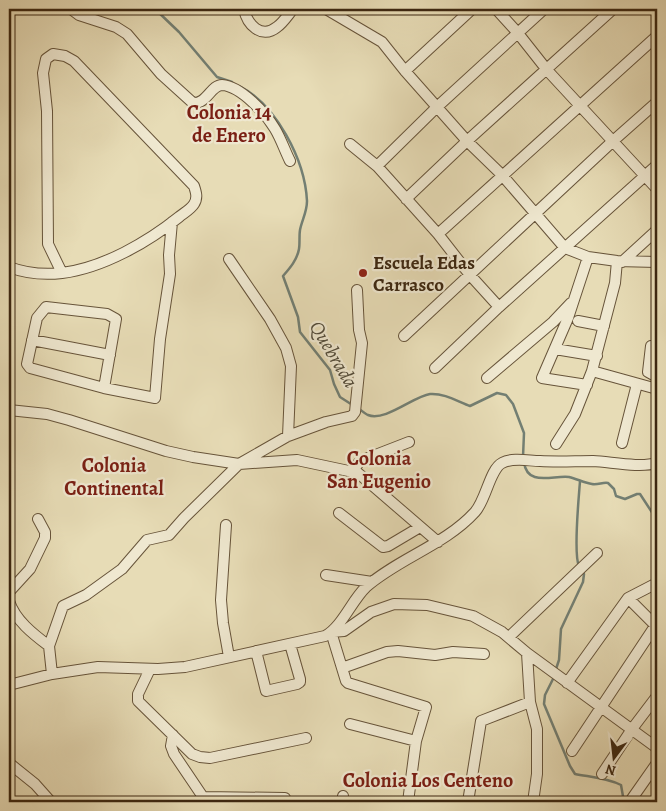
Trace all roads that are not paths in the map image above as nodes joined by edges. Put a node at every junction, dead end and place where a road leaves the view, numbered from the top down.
1 (72, 9) edge
2 (244, 9) edge
3 (293, 9) edge
4 (326, 9) edge
5 (472, 9) edge
6 (496, 9) edge
7 (544, 9) edge
8 (613, 9) edge
9 (517, 32) junction
10 (657, 36) edge
11 (547, 70) junction
12 (405, 71) junction
13 (657, 102) edge
14 (580, 105) junction
15 (437, 107) junction
16 (467, 141) junction
17 (613, 141) junction
18 (350, 144) dead end
19 (290, 162) dead end
20 (657, 165) edge
21 (377, 166) junction
22 (502, 175) junction
23 (645, 176) junction
24 (657, 189) edge
25 (406, 199) junction
26 (535, 215) junction
27 (172, 222) junction
28 (657, 230) edge
29 (438, 234) junction
30 (565, 248) junction
31 (588, 257) junction
32 (230, 259) dead end
33 (620, 261) junction
34 (657, 262) edge
35 (9, 267) edge
36 (62, 273) junction
37 (470, 275) junction
38 (357, 290) dead end
39 (574, 300) junction
40 (499, 307) junction
41 (578, 321) dead end
42 (604, 326) junction
43 (404, 336) dead end
44 (32, 340) junction
45 (651, 346) dead end
46 (555, 349) junction
47 (110, 355) junction
48 (597, 356) junction
49 (435, 368) dead end
50 (592, 372) junction
51 (657, 377) edge
52 (486, 378) dead end
53 (637, 384) junction
54 (587, 385) junction
55 (104, 388) junction
56 (657, 389) edge
57 (9, 410) edge
58 (288, 436) junction
59 (409, 442) dead end
60 (622, 443) dead end
61 (556, 444) dead end
62 (657, 463) edge
63 (239, 464) junction
64 (352, 472) junction
65 (339, 514) dead end
66 (38, 519) dead end
67 (226, 524) dead end
68 (420, 526) junction
69 (438, 542) junction
70 (597, 553) dead end
71 (326, 575) dead end
72 (372, 582) junction
73 (657, 583) edge
74 (9, 590) edge
75 (628, 598) junction
76 (9, 601) edge
77 (656, 624) edge
78 (331, 632) junction
79 (509, 637) junction
80 (290, 644) junction
81 (49, 646) junction
82 (256, 651) junction
83 (484, 654) dead end
84 (527, 654) junction
85 (229, 657) junction
86 (342, 668) junction
87 (150, 669) junction
88 (52, 674) junction
89 (565, 681) junction
90 (9, 685) edge
91 (657, 696) edge
92 (530, 702) junction
93 (600, 708) junction
94 (350, 724) dead end
95 (632, 729) junction
96 (173, 735) junction
97 (306, 738) dead end
98 (416, 741) junction
99 (657, 748) edge
100 (572, 751) dead end
101 (9, 763) edge
102 (657, 763) edge
103 (602, 774) dead end
104 (285, 798) dead end
105 (204, 800) edge
106 (631, 800) dead end
107 (51, 802) edge
108 (408, 802) edge
109 (468, 802) edge
110 (533, 802) edge

1 - 19 street
2 - 3 street
4 - 12 street
5 - 12 street
6 - 9 street
7 - 9 street
8 - 11 street
9 - 11 street
9 - 15 street
10 - 14 street
11 - 14 street
11 - 16 street
12 - 15 street
13 - 17 street
14 - 17 street
14 - 22 street
15 - 16 street
15 - 21 street
16 - 22 street
16 - 25 street
17 - 23 street
17 - 26 street
18 - 21 street
20 - 23 street
21 - 25 street
22 - 26 street
22 - 29 street
23 - 24 street
23 - 30 street
25 - 29 street
26 - 30 street
26 - 37 street
27 - 36 street
27 - 36 street
27 - 55 street
28 - 33 street
29 - 37 street
30 - 31 street
30 - 40 street
31 - 33 street
31 - 39 street
32 - 58 street
33 - 34 street
33 - 42 street
35 - 36 street
37 - 40 street
37 - 43 street
38 - 58 street
39 - 46 street
39 - 52 street
40 - 49 street
41 - 42 street
42 - 48 street
44 - 47 street
44 - 47 street
44 - 55 street
45 - 51 street
46 - 48 street
46 - 54 street
47 - 55 street
48 - 50 street
50 - 53 street
50 - 54 street
53 - 56 street
53 - 60 street
54 - 61 street
57 - 63 street
58 - 63 street
59 - 64 street
62 - 69 street
63 - 64 street
63 - 81 street
64 - 68 street
65 - 68 street
66 - 74 street
67 - 85 street
68 - 69 street
69 - 72 street
70 - 79 street
71 - 72 street
72 - 78 street
73 - 75 street
75 - 77 street
75 - 89 street
76 - 81 street
77 - 93 street
78 - 79 street
78 - 80 street
78 - 86 street
79 - 84 street
80 - 82 street
80 - 82 street
81 - 88 street
82 - 85 street
83 - 86 street
84 - 89 street
84 - 92 street
85 - 87 street
86 - 98 street
87 - 88 street
87 - 96 street
88 - 90 street
89 - 93 street
91 - 95 street
92 - 109 street
92 - 110 street
93 - 95 street
93 - 100 street
94 - 98 street
95 - 99 street
95 - 103 street
96 - 97 street
96 - 105 street
98 - 108 street
101 - 107 street
102 - 106 street
104 - 105 street

